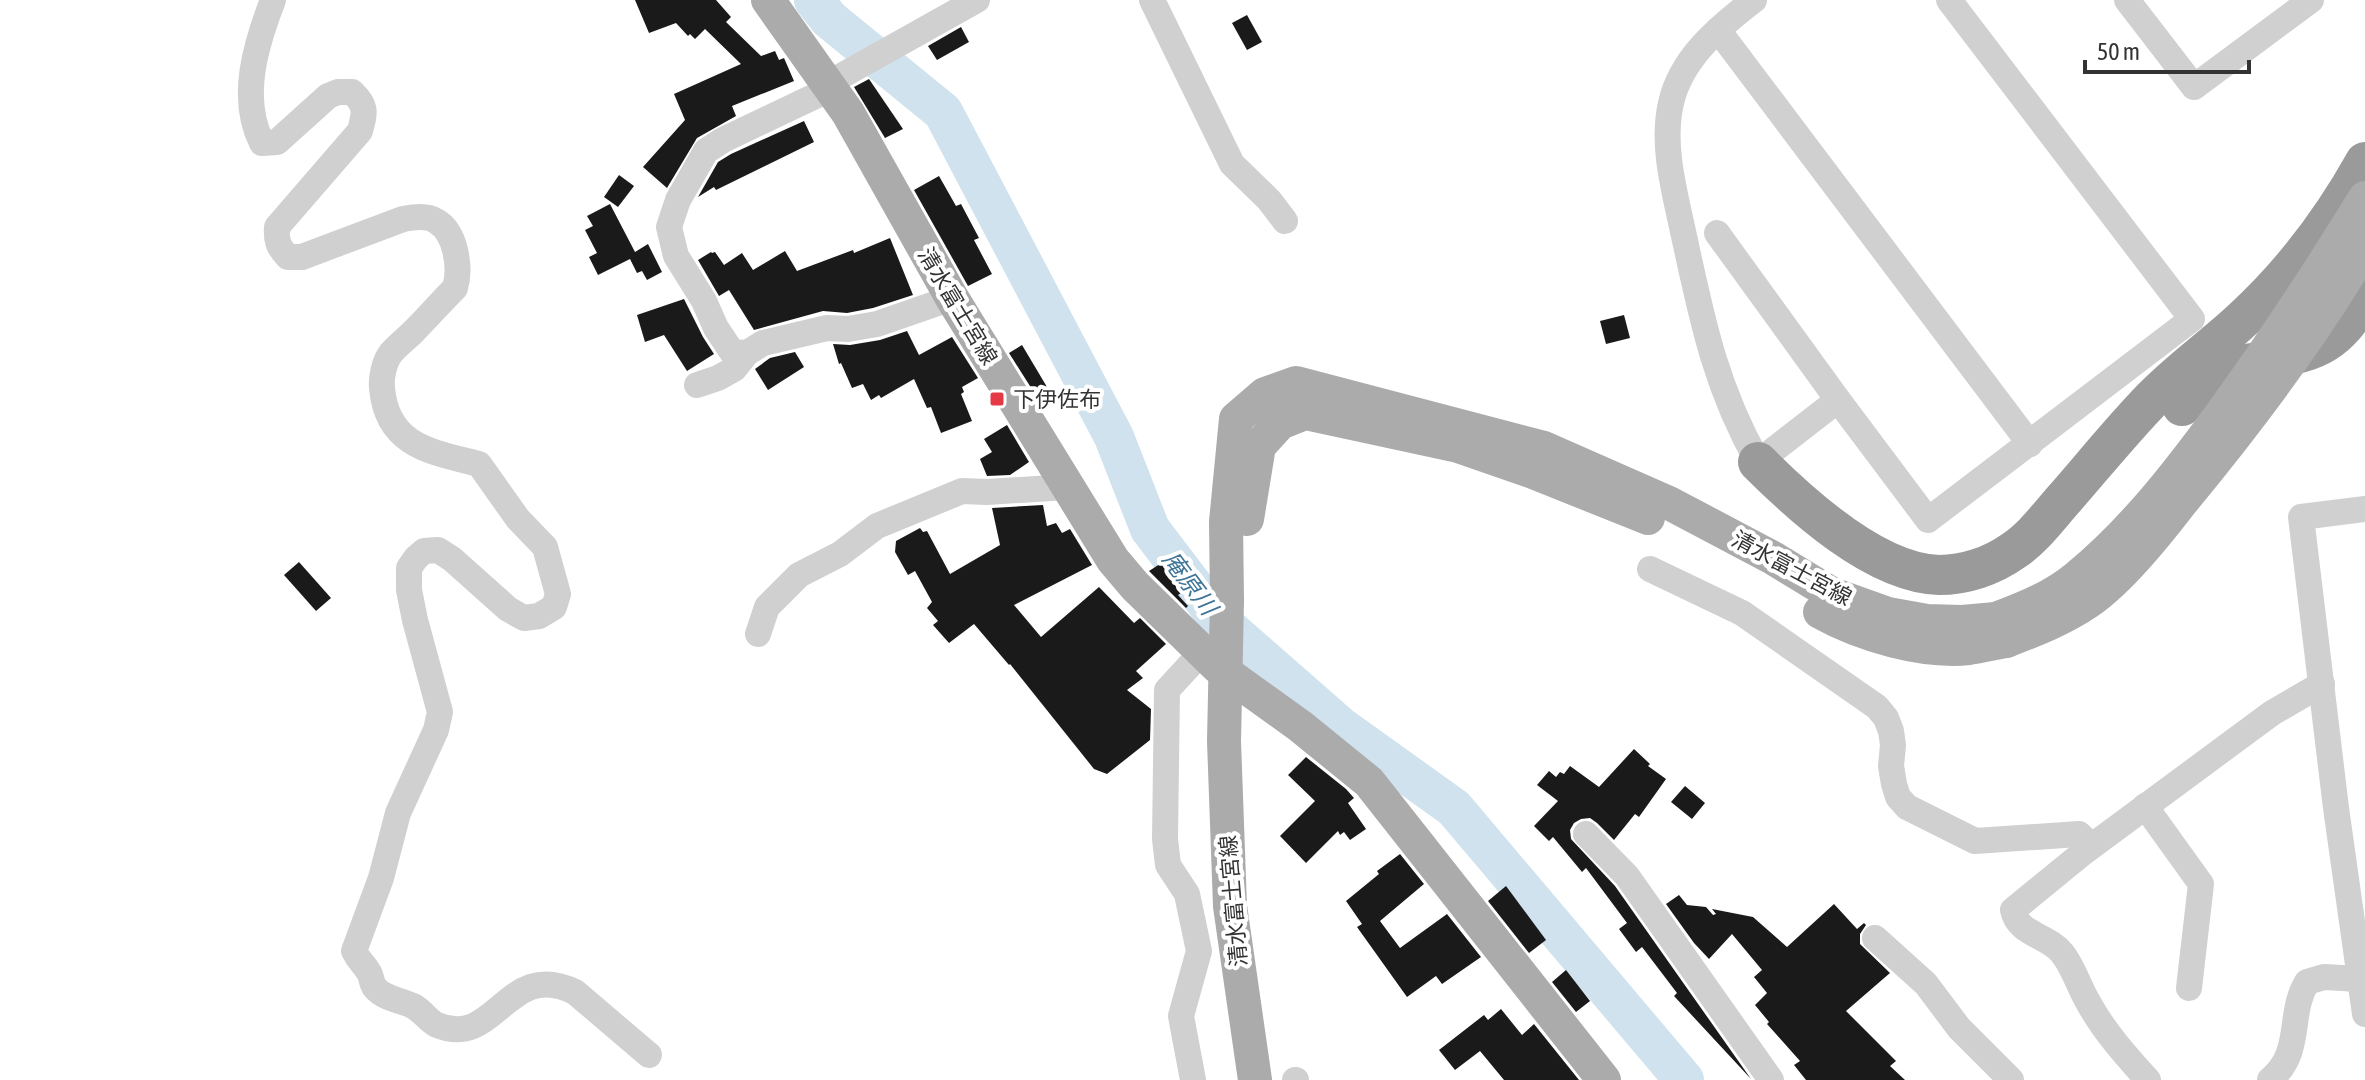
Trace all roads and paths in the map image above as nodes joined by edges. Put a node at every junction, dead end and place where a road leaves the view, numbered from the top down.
1 (273, 0) edge
2 (768, 0) edge
3 (977, 0) edge
4 (1152, 0) edge
5 (1754, 0) edge
6 (1949, 0) edge
7 (2127, 0) edge
8 (2311, 0) edge
9 (1718, 30) junction
10 (829, 87) junction
11 (2365, 162) edge
12 (2365, 198) edge
13 (1285, 221) dead end
14 (1717, 233) dead end
15 (2365, 247) edge
16 (952, 298) junction
17 (2354, 312) edge
18 (747, 353) junction
19 (697, 385) dead end
20 (1838, 400) junction
21 (2030, 444) junction
22 (1758, 462) junction
23 (1068, 487) junction
24 (2365, 509) edge
25 (1650, 569) dead end
26 (2001, 630) junction
27 (758, 634) dead end
28 (1202, 652) junction
29 (2322, 684) junction
30 (2145, 806) junction
31 (1586, 834) dead end
32 (2091, 846) junction
33 (1875, 938) dead end
34 (2360, 979) junction
35 (2189, 988) dead end
36 (2365, 1014) edge
37 (649, 1055) dead end
38 (1193, 1080) edge
39 (1255, 1080) edge
40 (1604, 1080) edge
41 (1771, 1080) edge
42 (2011, 1080) edge
43 (2148, 1080) edge
44 (2270, 1080) edge

1 - 37 street
2 - 10 main road, 清水富士宮線
3 - 10 street
4 - 13 street
5 - 9 street
6 - 21 street
7 - 8 street
9 - 21 street
9 - 22 street
10 - 16 main road, 清水富士宮線
10 - 18 street
11 - 22 highway
12 - 26 main road, 清水富士宮線, bridge
14 - 20 street
15 - 26 main road, 清水富士宮線, bridge
16 - 18 street
16 - 23 main road, 清水富士宮線
17 - 22 highway
18 - 19 street
20 - 21 street
20 - 22 street
23 - 27 street
23 - 28 main road, 清水富士宮線
24 - 29 street
25 - 32 street
26 - 39 main road, 清水富士宮線, bridge
28 - 38 street
28 - 40 main road, 清水富士宮線
29 - 30 street
29 - 34 street
30 - 32 street
30 - 35 street
31 - 41 street
32 - 43 street
33 - 42 street
34 - 36 street
34 - 44 street

